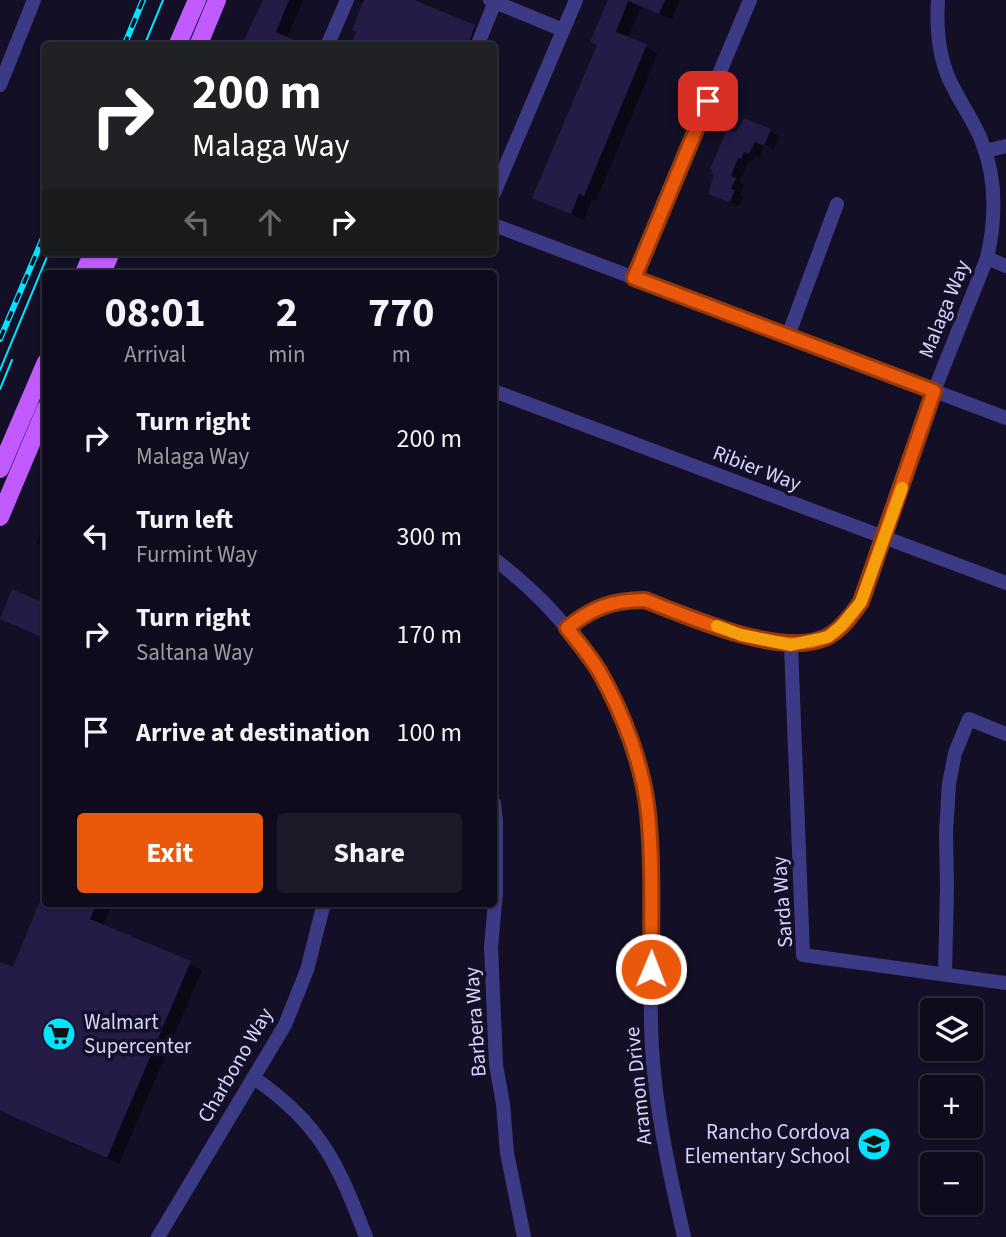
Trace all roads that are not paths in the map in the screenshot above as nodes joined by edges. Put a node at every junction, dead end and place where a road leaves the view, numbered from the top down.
1 (34, 0) edge
2 (197, 0) edge
3 (217, 0) edge
4 (347, 0) edge
5 (576, 0) edge
6 (750, 0) edge
7 (938, 0) edge
8 (493, 1) edge
9 (563, 30) junction
10 (179, 42) edge
11 (200, 42) edge
12 (329, 42) edge
13 (478, 42) edge
14 (0, 85) edge
15 (1006, 146) edge
16 (986, 151) junction
17 (497, 186) edge
18 (837, 204) dead end
19 (497, 226) edge
20 (987, 258) junction
21 (1006, 265) edge
22 (634, 278) junction
23 (788, 336) junction
24 (42, 370) edge
25 (934, 391) junction
26 (497, 392) edge
27 (42, 417) edge
28 (1006, 418) edge
29 (0, 469) edge
30 (0, 517) edge
31 (884, 538) junction
32 (497, 562) edge
33 (1006, 583) edge
34 (567, 628) junction
35 (791, 645) junction
36 (1006, 734) edge
37 (323, 907) edge
38 (495, 907) edge
39 (945, 973) junction
40 (1006, 983) edge
41 (254, 1078) junction
42 (158, 1237) edge
43 (366, 1237) edge
44 (524, 1237) edge
45 (684, 1237) edge

1 - 14 street
2 - 10 main road
3 - 11 main road
4 - 12 street
5 - 9 street
6 - 22 street
7 - 16 street, Malaga Way
8 - 9 street
8 - 13 street
9 - 17 street
15 - 16 street
16 - 20 street, Malaga Way
18 - 23 street
19 - 22 street
20 - 21 street
20 - 25 street, Malaga Way
22 - 23 street
23 - 25 street
24 - 29 main road
25 - 28 street
25 - 31 street, Malaga Way
26 - 31 street, Ribier Way
27 - 30 main road
31 - 33 street, Ribier Way
31 - 35 street, Malaga Way
32 - 34 street, Aramon Drive
34 - 35 street, Malaga Way
34 - 45 street, Aramon Drive
35 - 39 street, Sarda Way
36 - 39 street
37 - 41 street, Charbono Way
38 - 44 street, Barbera Way
39 - 40 street, Sarda Way
41 - 42 street, Charbono Way
41 - 43 street

